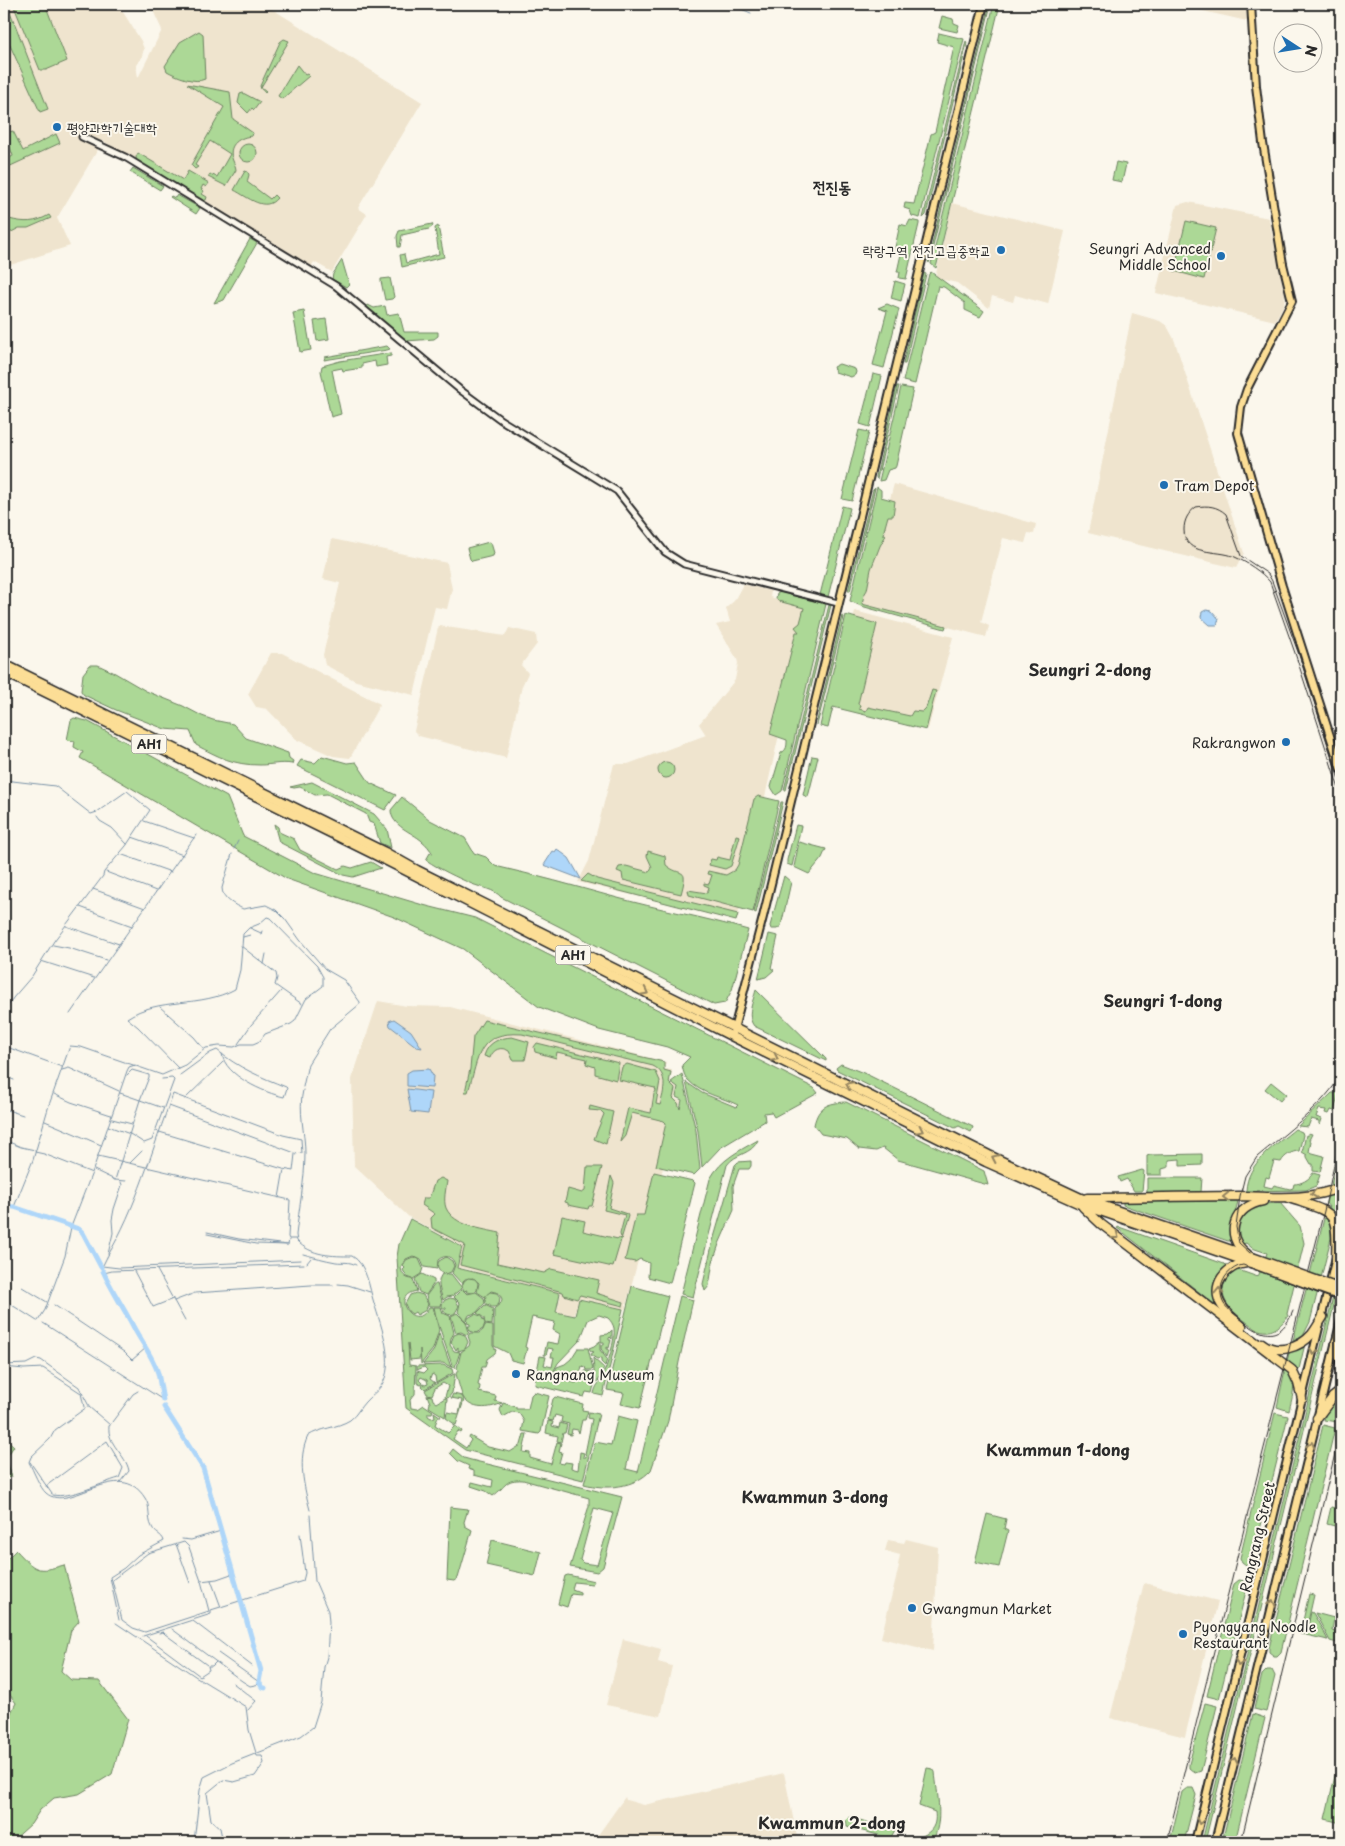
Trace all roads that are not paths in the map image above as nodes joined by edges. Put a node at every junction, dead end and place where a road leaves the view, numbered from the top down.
1 (984, 4) edge
2 (1251, 4) edge
3 (82, 136) dead end
4 (838, 604) junction
5 (4, 664) edge
6 (4, 672) edge
7 (1341, 770) edge
8 (333, 830) junction
9 (733, 1032) junction
10 (1341, 1187) edge
11 (1275, 1198) junction
12 (1287, 1198) junction
13 (1080, 1201) junction
14 (1341, 1237) edge
15 (1251, 1260) junction
16 (1336, 1260) junction
17 (1341, 1289) edge
18 (1341, 1296) edge
19 (1323, 1317) junction
20 (1341, 1320) edge
21 (1336, 1342) junction
22 (1341, 1362) edge
23 (1341, 1392) edge
24 (1302, 1399) junction
25 (1317, 1418) junction
26 (1195, 1842) edge
27 (1214, 1842) edge

1 - 4 main road
2 - 7 main road
3 - 4 street
4 - 9 main road
5 - 8 highway, AH1
6 - 8 highway, AH1
8 - 9 highway, AH1
9 - 13 highway
10 -> 12 highway
11 - 12 highway
11 -> 13 highway
11 - 15 highway
12 - 16 highway
13 - 15 highway
13 -> 24 highway
14 - 16 main road, Rangrang Street
15 - 17 highway, bridge
15 - 18 highway, bridge
19 -> 15 highway
16 - 19 main road, Rangrang Street
19 -> 24 main road, Rangrang Street
20 - 21 main road
21 - 22 highway
21 - 25 main road
23 - 25 highway
24 -> 26 main road, Rangrang Street
27 -> 25 main road

